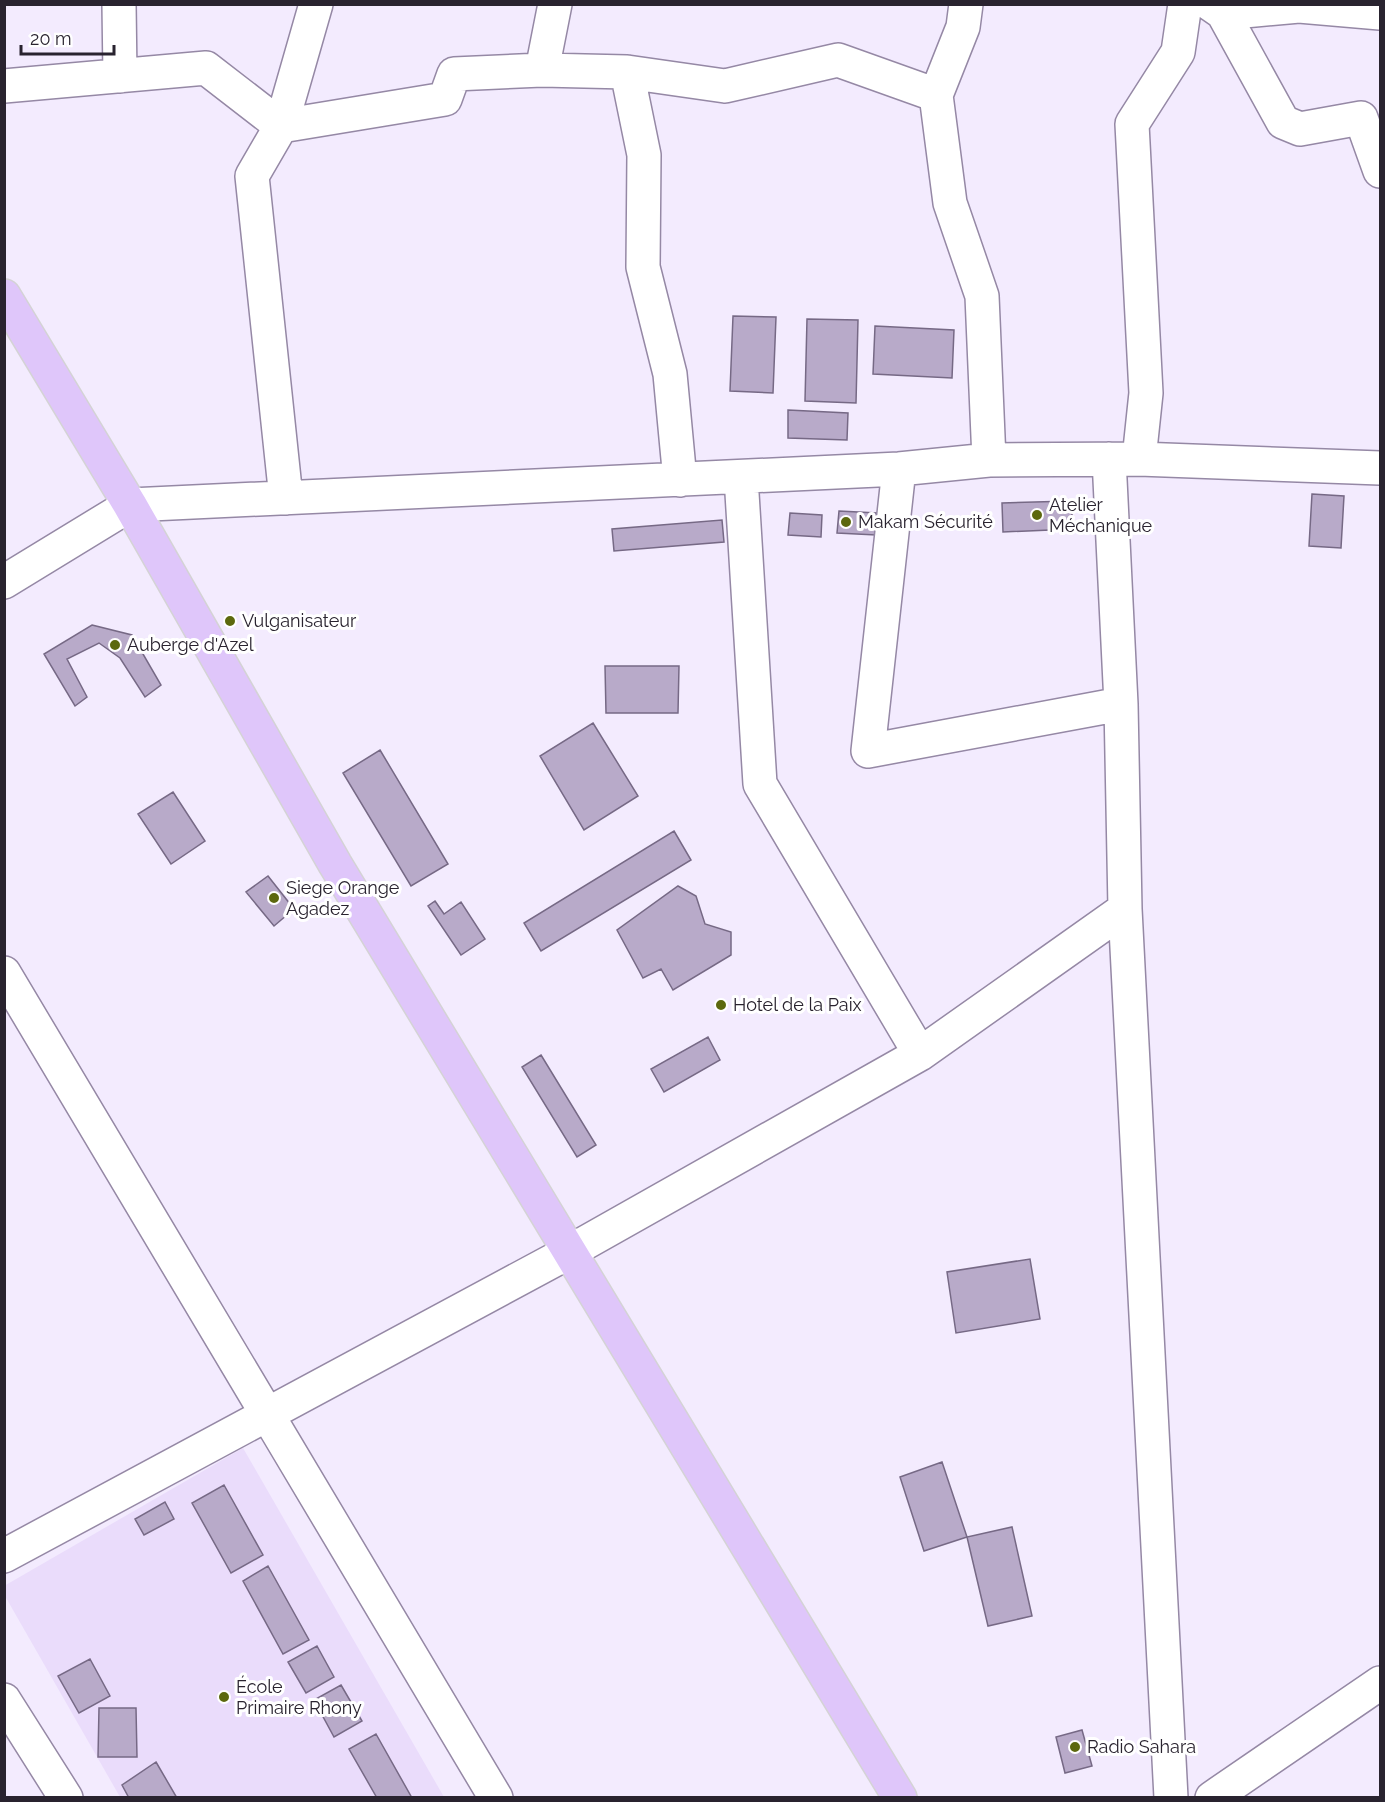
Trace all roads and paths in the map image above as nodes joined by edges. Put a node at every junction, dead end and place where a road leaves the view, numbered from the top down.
1 (119, 4) edge
2 (316, 4) edge
3 (555, 4) edge
4 (966, 4) edge
5 (1185, 4) edge
6 (1217, 8) edge
7 (1380, 13) edge
8 (542, 70) junction
9 (627, 72) junction
10 (120, 76) junction
11 (4, 86) edge
12 (936, 95) junction
13 (1371, 115) edge
14 (281, 126) junction
15 (1380, 171) edge
16 (4, 296) edge
17 (1124, 459) junction
18 (988, 460) junction
19 (1380, 468) edge
20 (898, 469) junction
21 (741, 477) junction
22 (680, 480) junction
23 (286, 498) junction
24 (130, 505) junction
25 (4, 582) edge
26 (1121, 704) junction
27 (1125, 909) junction
28 (4, 973) edge
29 (921, 1054) junction
30 (569, 1252) junction
31 (268, 1417) junction
32 (4, 1556) edge
33 (1380, 1683) edge
34 (4, 1700) edge
35 (66, 1797) edge
36 (496, 1797) edge
37 (900, 1797) edge
38 (1171, 1797) edge
39 (1212, 1797) edge

1 - 10 street
2 - 14 street
3 - 8 street
4 - 12 street
5 - 17 street
6 - 7 street
6 - 13 street
8 - 9 street
8 - 14 street
9 - 12 street
9 - 22 street
10 - 11 street
10 - 14 street
12 - 18 street
13 - 15 street
14 - 23 street
16 - 24 main road
17 - 18 street
17 - 19 street
17 - 26 street
18 - 20 street
20 - 21 street
20 - 26 street
21 - 22 street
21 - 29 street
22 - 23 street
23 - 24 street
24 - 25 street
24 - 30 main road
26 - 27 street
27 - 29 street
27 - 38 street
28 - 31 street
29 - 30 street
30 - 31 street
30 - 37 main road
31 - 32 street
31 - 36 street
33 - 39 street
34 - 35 street

